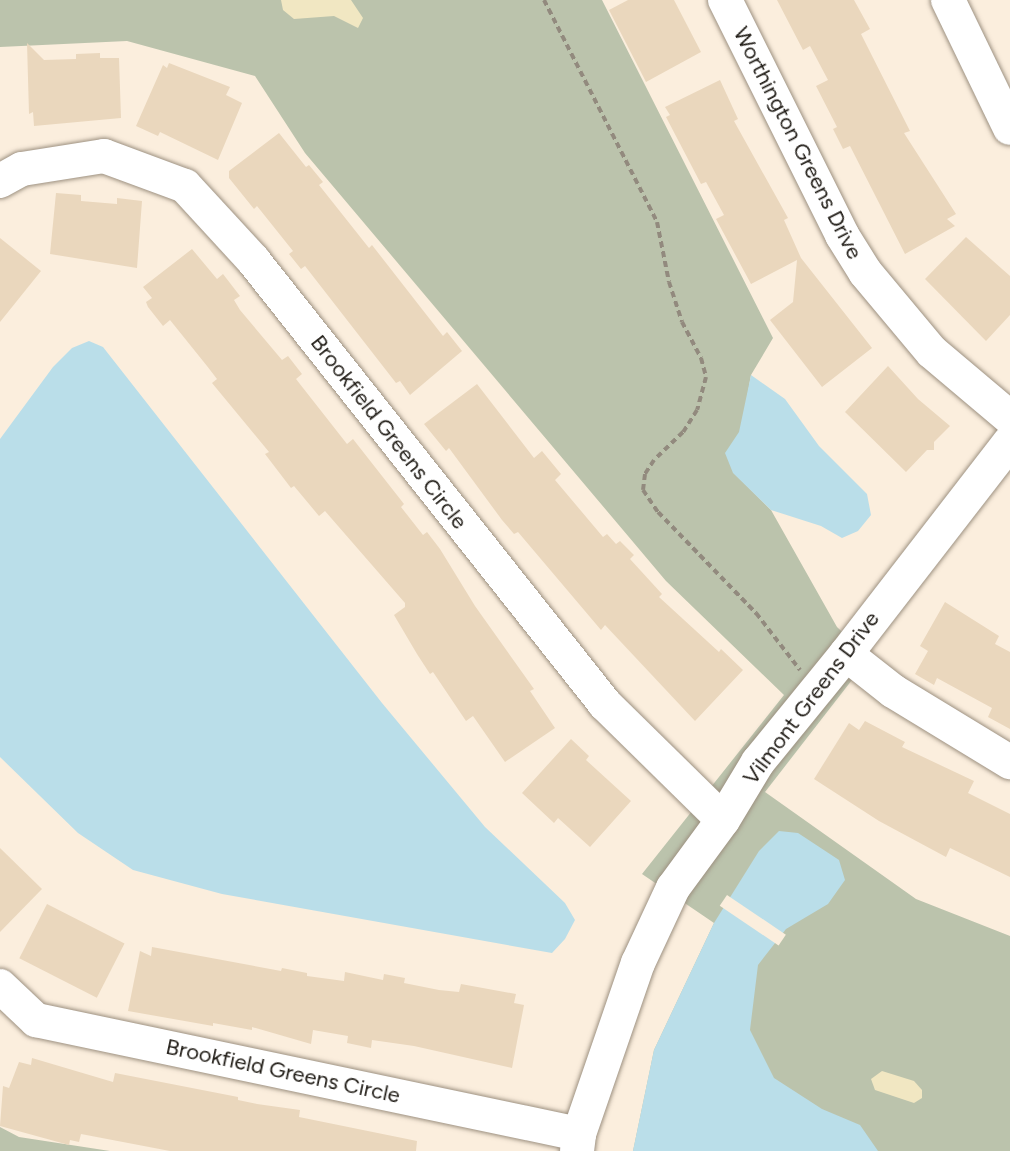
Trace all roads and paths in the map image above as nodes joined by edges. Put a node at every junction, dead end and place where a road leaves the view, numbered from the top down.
1 (544, 0) edge
2 (725, 0) edge
3 (948, 0) edge
4 (1010, 128) edge
5 (0, 181) edge
6 (1010, 418) edge
7 (1010, 442) edge
8 (846, 654) junction
9 (802, 682) dead end
10 (1010, 762) edge
11 (723, 820) junction
12 (0, 986) edge
13 (578, 1143) edge

1 - 9 path
2 - 6 street, Worthington Greens Drive
3 - 4 street
5 - 11 street, Brookfield Greens Circle
7 - 8 street, Vilmont Greens Drive
8 - 10 street
8 - 11 street, Vilmont Greens Drive
11 - 13 street, Vilmont Greens Drive
12 - 13 street, Brookfield Greens Circle

